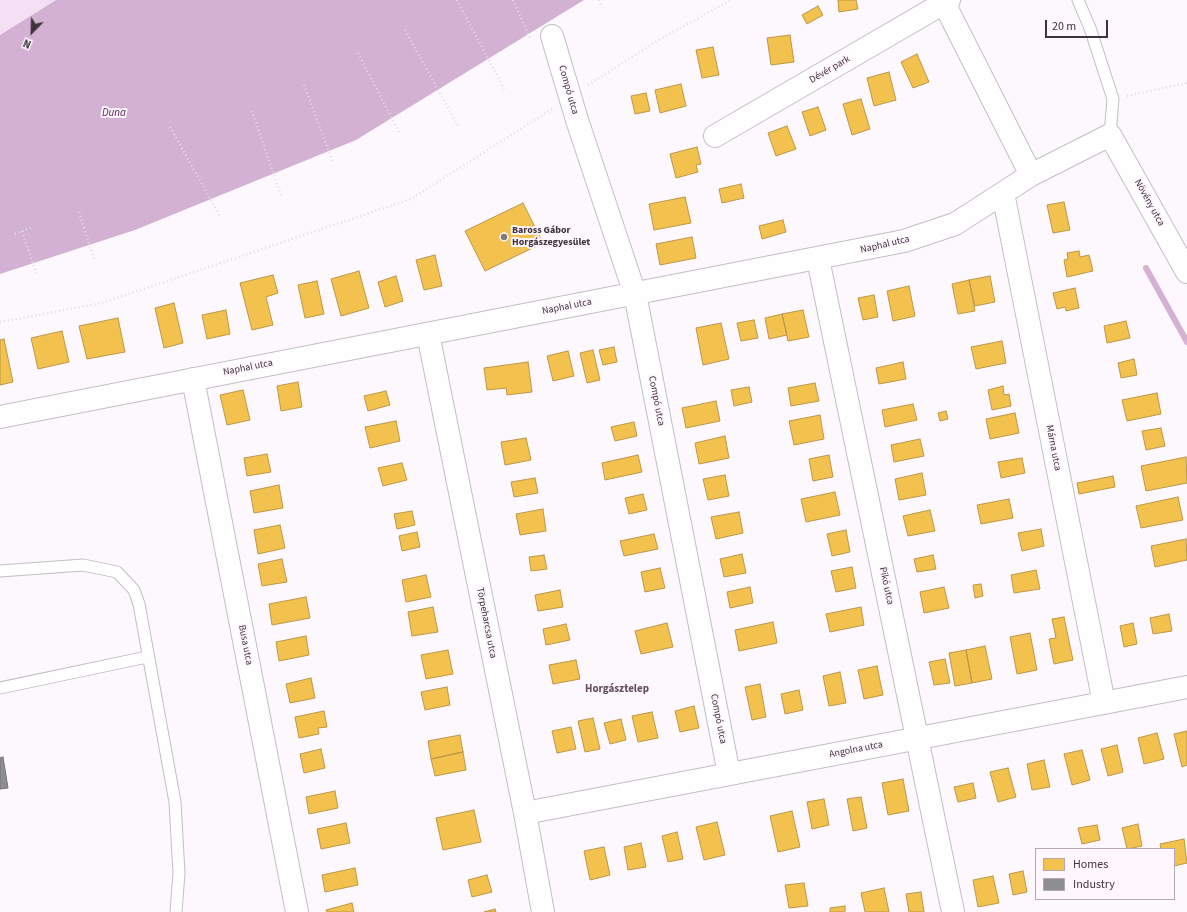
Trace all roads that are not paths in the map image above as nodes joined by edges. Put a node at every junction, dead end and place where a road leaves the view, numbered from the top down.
1 (1078, 0) edge
2 (947, 1) edge
3 (552, 36) dead end
4 (1110, 135) junction
5 (715, 136) dead end
6 (1031, 175) junction
7 (1003, 193) junction
8 (818, 259) junction
9 (1187, 272) edge
10 (635, 294) junction
11 (428, 334) junction
12 (193, 379) junction
13 (0, 417) edge
14 (0, 571) edge
15 (147, 657) junction
16 (1187, 687) edge
17 (0, 688) edge
18 (1104, 703) junction
19 (917, 738) junction
20 (729, 774) junction
21 (525, 813) junction
22 (176, 912) edge
23 (298, 912) edge
24 (543, 912) edge
25 (953, 912) edge

1 - 4 lane
2 - 5 street, Dévér park
2 - 6 street, Dévér park
3 - 10 street, Compó utca
4 - 6 street, Naphal utca
4 - 9 street, Növény utca
6 - 7 street, Naphal utca
7 - 8 street, Naphal utca
7 - 18 street, Márna utca
8 - 10 street, Naphal utca
8 - 19 street, Pikó utca
10 - 11 street, Naphal utca
10 - 20 street, Compó utca
11 - 12 street, Naphal utca
11 - 21 street, Törpeharcsa utca
12 - 13 street, Naphal utca
12 - 23 street, Busa utca
14 - 15 lane
15 - 17 lane
15 - 22 lane
16 - 18 street, Angolna utca
18 - 19 street, Angolna utca
19 - 20 street, Angolna utca
19 - 25 street, Pikó utca
20 - 21 street, Angolna utca
21 - 24 street, Törpeharcsa utca

